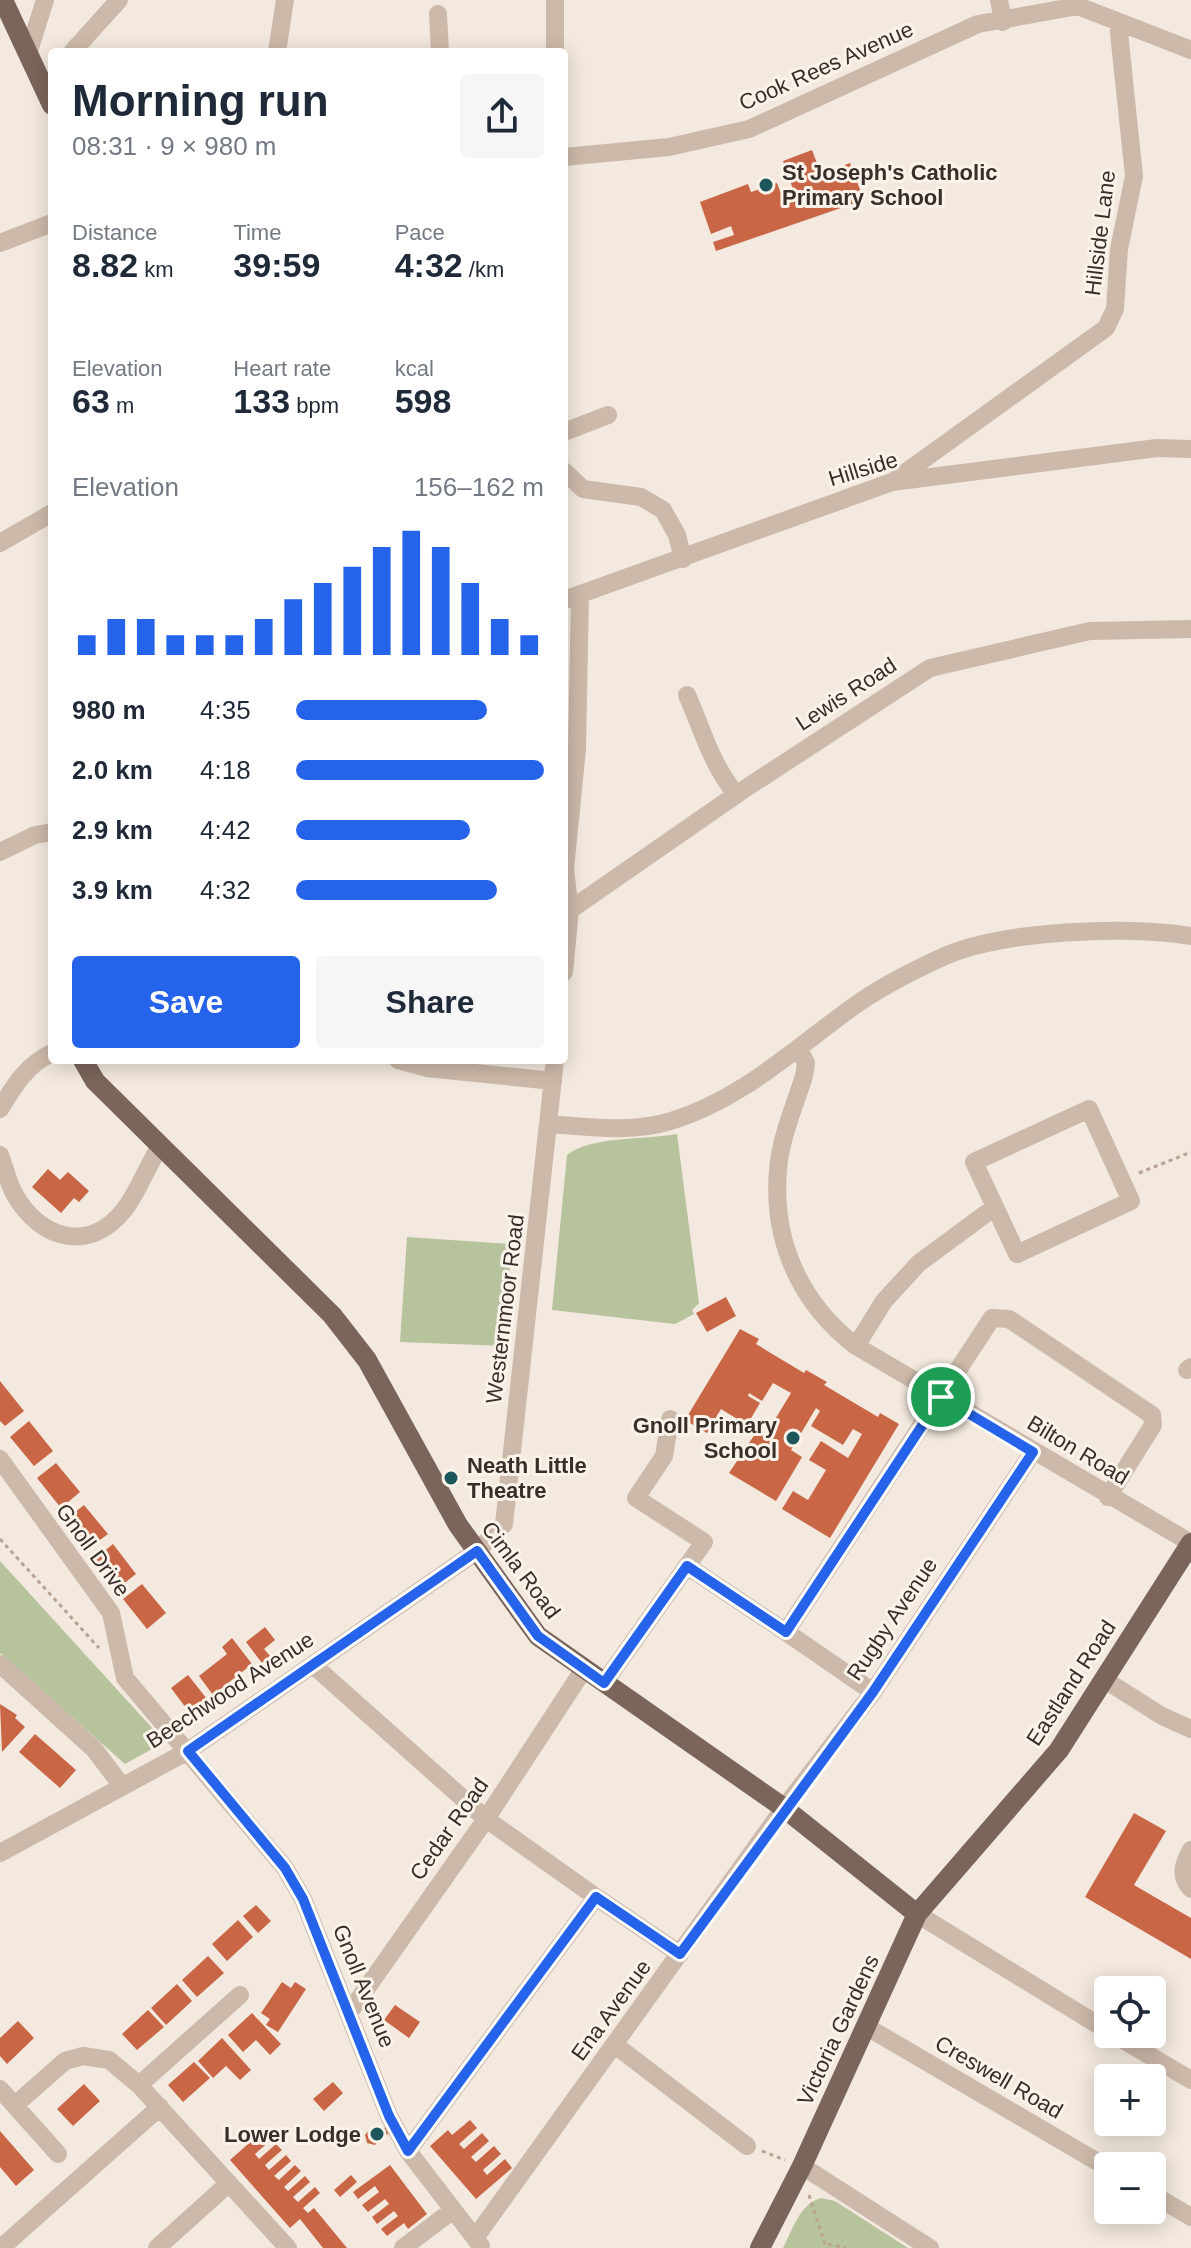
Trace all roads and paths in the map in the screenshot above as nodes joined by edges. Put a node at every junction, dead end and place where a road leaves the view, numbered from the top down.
1 (3, 0) edge
2 (45, 0) edge
3 (119, 0) edge
4 (285, 0) edge
5 (555, 0) edge
6 (999, 0) edge
7 (438, 14) dead end
8 (1003, 22) junction
9 (1118, 23) junction
10 (76, 48) edge
11 (278, 48) edge
12 (440, 48) edge
13 (555, 48) edge
14 (1191, 50) edge
15 (28, 54) junction
16 (48, 87) edge
17 (568, 157) edge
18 (48, 225) edge
19 (0, 243) edge
20 (608, 415) dead end
21 (568, 430) edge
22 (1191, 449) edge
23 (568, 475) edge
24 (892, 482) junction
25 (48, 515) edge
26 (0, 543) edge
27 (683, 559) junction
28 (572, 598) edge
29 (1191, 629) edge
30 (687, 695) dead end
31 (736, 794) junction
32 (48, 833) edge
33 (568, 839) edge
34 (0, 852) edge
35 (568, 900) edge
36 (570, 910) junction
37 (568, 931) edge
38 (1191, 936) edge
39 (798, 1048) junction
40 (48, 1055) edge
41 (85, 1064) edge
42 (412, 1064) edge
43 (555, 1064) edge
44 (553, 1081) junction
45 (0, 1109) edge
46 (550, 1124) junction
47 (160, 1146) junction
48 (1191, 1152) edge
49 (0, 1155) edge
50 (1121, 1179) junction
51 (995, 1207) junction
52 (856, 1346) junction
53 (941, 1397) junction
54 (670, 1419) dead end
55 (1033, 1452) junction
56 (0, 1459) edge
57 (1108, 1497) junction
58 (1, 1541) edge
59 (1191, 1543) edge
60 (477, 1551) junction
61 (687, 1566) junction
62 (786, 1632) junction
63 (105, 1655) dead end
64 (0, 1664) edge
65 (313, 1665) junction
66 (584, 1669) junction
67 (1105, 1680) junction
68 (604, 1683) junction
69 (873, 1692) junction
70 (1191, 1729) edge
71 (188, 1751) junction
72 (122, 1786) junction
73 (784, 1808) junction
74 (486, 1819) junction
75 (1191, 1850) edge
76 (0, 1853) edge
77 (1191, 1889) edge
78 (596, 1897) junction
79 (917, 1914) junction
80 (680, 1954) junction
81 (240, 1995) dead end
82 (349, 2013) junction
83 (1094, 2022) edge
84 (867, 2027) junction
85 (615, 2045) junction
86 (1137, 2048) edge
87 (1191, 2080) edge
88 (139, 2085) junction
89 (0, 2089) edge
90 (15, 2105) junction
91 (160, 2107) junction
92 (747, 2146) joint
93 (408, 2151) junction
94 (58, 2154) dead end
95 (1094, 2160) edge
96 (802, 2166) junction
97 (229, 2183) junction
98 (1166, 2202) edge
99 (453, 2210) junction
100 (1191, 2217) edge
101 (478, 2243) edge
102 (827, 2246) edge
103 (1, 2248) edge
104 (157, 2248) edge
105 (288, 2248) edge
106 (403, 2248) edge
107 (760, 2248) edge
108 (846, 2248) edge
109 (930, 2248) edge

1 - 15 main road
2 - 15 street
3 - 10 street
4 - 11 street
5 - 13 street
6 - 8 street
7 - 12 street
8 - 9 street, Cook Rees Avenue
8 - 17 street, Cook Rees Avenue
9 - 14 street, Cook Rees Avenue
9 - 24 street, Hillside Lane
15 - 16 main road
18 - 19 street
20 - 21 street
22 - 24 street, Hillside
23 - 27 street
24 - 27 street, Hillside
25 - 26 street
27 - 28 street, Hillside
28 - 33 street
29 - 31 street, Lewis Road
30 - 31 street
31 - 36 street, Lewis Road
32 - 34 street
35 - 36 street
36 - 37 street
38 - 39 street
39 - 46 street
39 - 52 street, Bilton Road
40 - 45 street
41 - 47 main road, Cimla Road
42 - 44 street
43 - 44 street, Westernmoor Road
44 - 46 street, Westernmoor Road
46 - 60 street, Westernmoor Road
47 - 49 street
47 - 60 main road, Cimla Road
48 - 50 path
50 - 51 street
50 - 51 street
51 - 52 street
52 - 53 street, Bilton Road
53 - 55 street, Bilton Road
53 - 57 street
53 - 62 street
54 - 61 street
55 - 57 street, Bilton Road
55 - 69 street, Rugby Avenue
56 - 71 street, Gnoll Drive
57 - 59 street, Bilton Road
58 - 63 path
59 - 67 main road, Eastland Road
60 - 65 street, Beechwood Avenue
60 - 66 main road, Cimla Road
61 - 62 street
61 - 68 street
62 - 69 street
64 - 72 street
65 - 71 street, Beechwood Avenue
65 - 74 street
66 - 68 main road, Cimla Road
66 - 74 street, Cedar Road
67 - 70 street
67 - 79 main road, Eastland Road
68 - 73 main road, Cimla Road
69 - 73 street, Rugby Avenue
71 - 72 street, Beechwood Avenue
71 - 82 street, Gnoll Avenue
72 - 76 street, Beechwood Avenue
73 - 79 main road, Cimla Road
73 - 80 street, Ena Avenue
74 - 78 street
74 - 82 street, Cedar Road
75 - 77 street
78 - 80 street
78 - 93 street
79 - 83 street
79 - 84 main road, Victoria Gardens
80 - 85 street, Ena Avenue
81 - 88 street
82 - 93 street, Gnoll Avenue
84 - 95 street, Creswell Road
84 - 96 main road, Victoria Gardens
85 - 92 street
85 - 101 street, Ena Avenue
86 - 87 street
88 - 90 street
88 - 91 street
89 - 90 street
90 - 94 street
91 - 97 street
91 - 103 street
92 - 96 path
93 - 99 street, Gnoll Avenue
96 - 102 path
96 - 107 main road, Victoria Gardens
96 - 109 street
97 - 104 street
97 - 105 street
98 - 100 street
99 - 101 street, Gnoll Avenue
99 - 106 street
102 - 108 path

